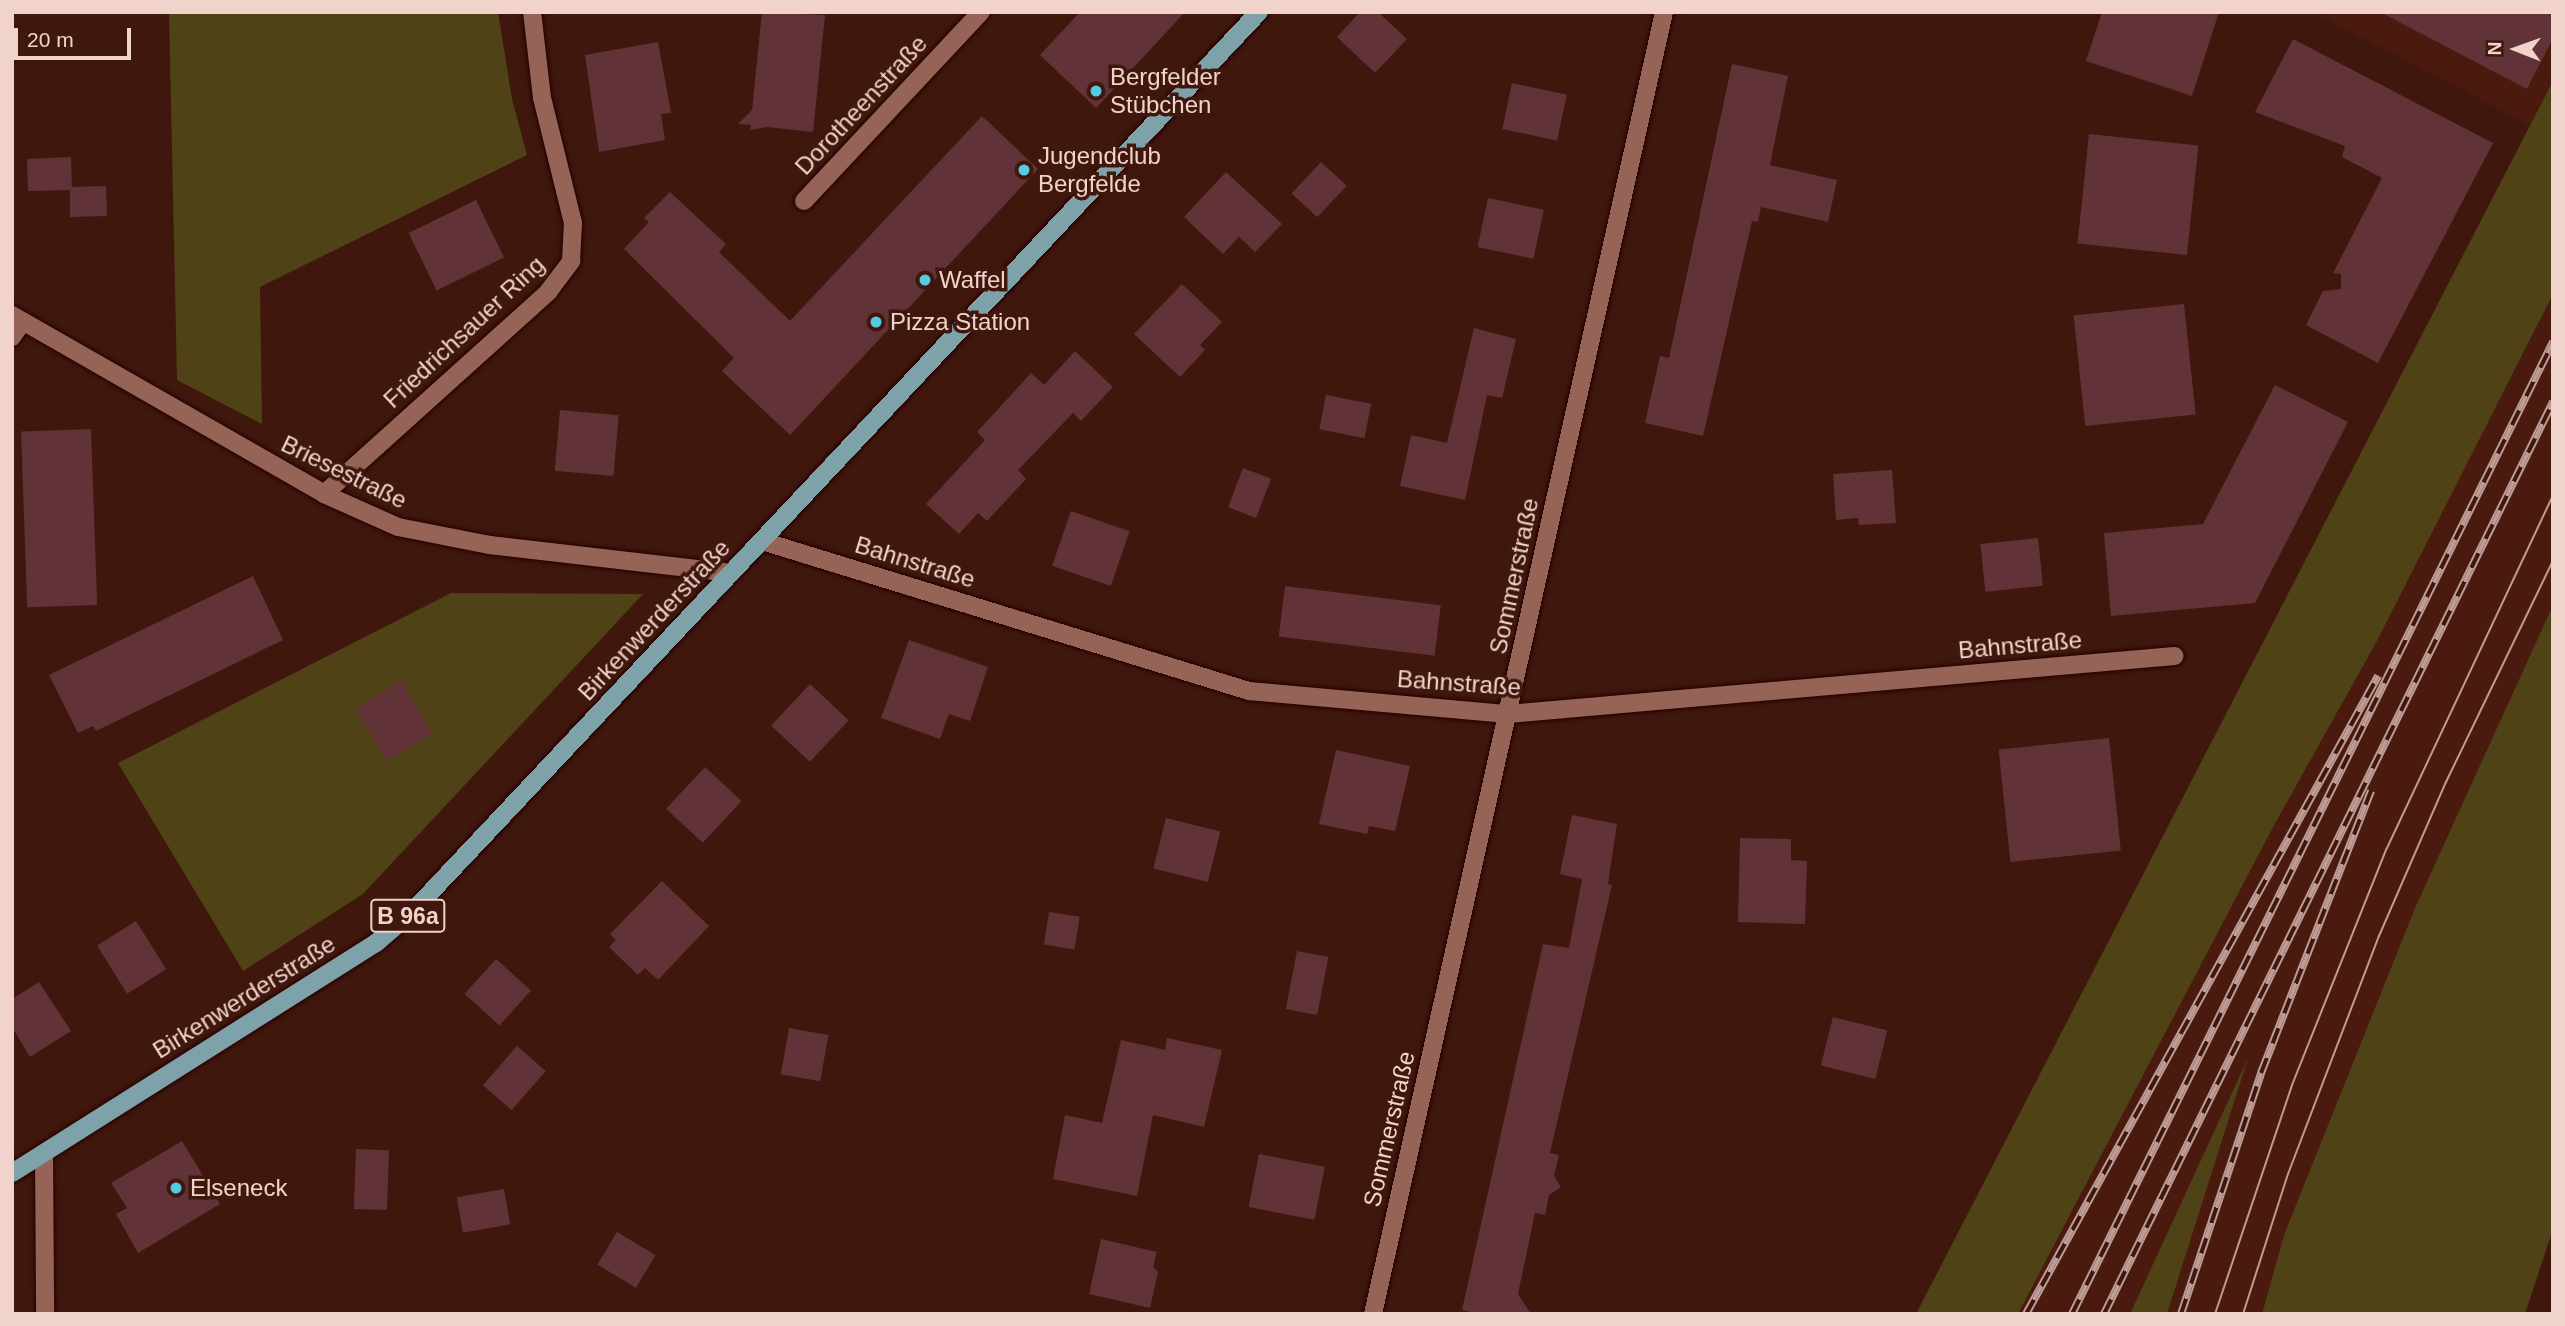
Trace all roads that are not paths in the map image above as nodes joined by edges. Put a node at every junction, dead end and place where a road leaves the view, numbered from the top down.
1 (532, 12) edge
2 (981, 12) edge
3 (1259, 12) edge
4 (1664, 12) edge
5 (804, 201) dead end
6 (18, 318) edge
7 (12, 337) edge
8 (324, 494) junction
9 (762, 541) junction
10 (731, 573) junction
11 (2174, 656) dead end
12 (1508, 714) junction
13 (44, 1153) junction
14 (12, 1173) edge
15 (45, 1314) edge
16 (1373, 1314) edge

1 - 8 street, Friedrichsauer Ring
2 - 5 street, Dorotheenstraße
3 - 9 main road, Birkenwerderstraße / B 96a
4 - 12 street, Sommerstraße
6 - 7 street
6 - 8 street, Briesestraße
8 - 10 street, Briesestraße
9 - 10 main road, Birkenwerderstraße / B 96a
9 - 12 street, Bahnstraße
10 - 13 main road, Birkenwerderstraße / B 96a
11 - 12 street, Bahnstraße
12 - 16 street, Sommerstraße
13 - 14 main road, Birkenwerderstraße / B 96a
13 - 15 street

